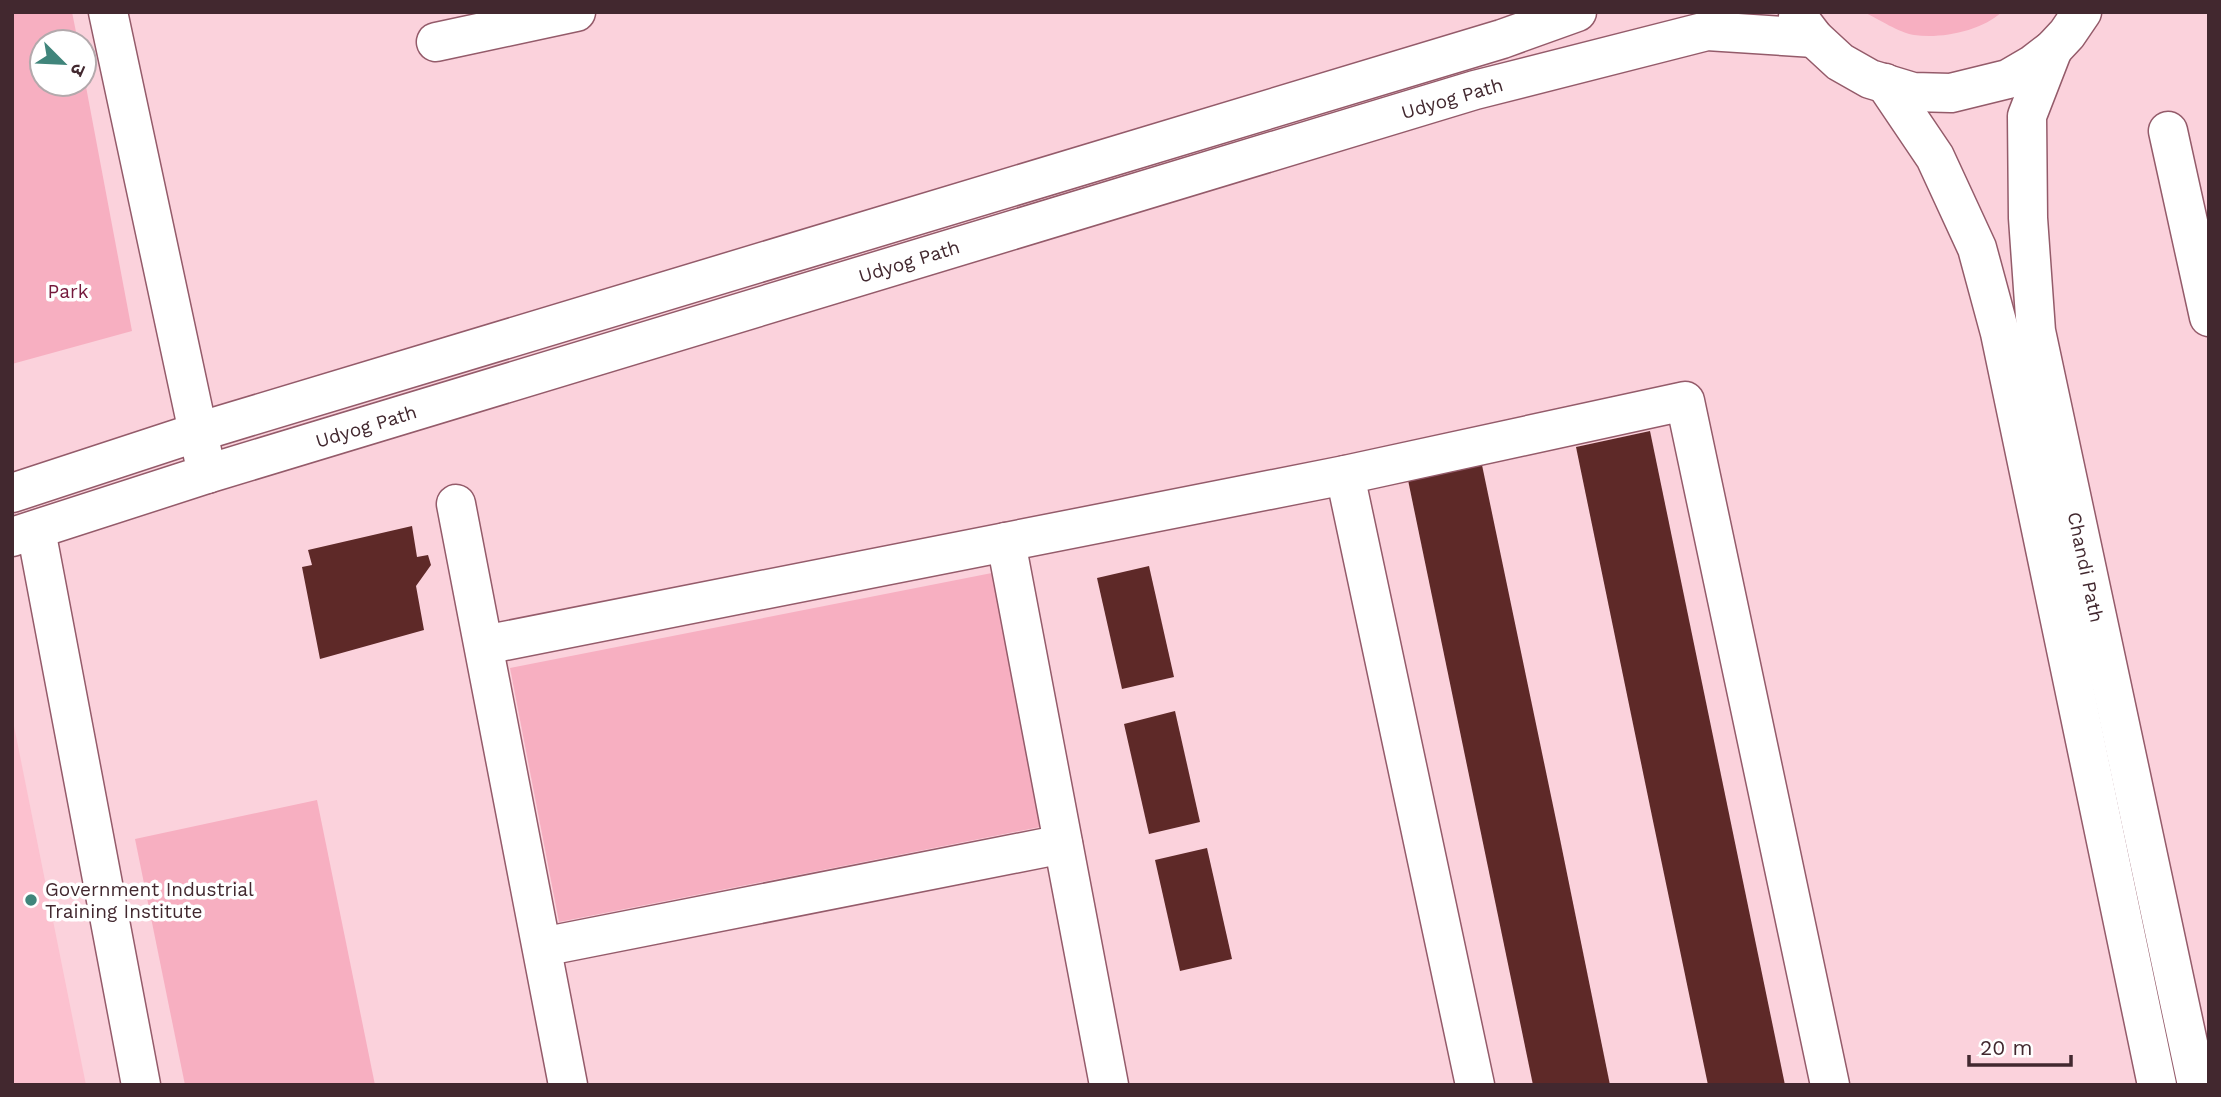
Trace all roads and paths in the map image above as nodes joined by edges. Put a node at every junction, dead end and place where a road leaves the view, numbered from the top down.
1 (108, 12) edge
2 (576, 12) edge
3 (1577, 12) edge
4 (2082, 12) edge
5 (511, 19) edge
6 (1804, 25) edge
7 (436, 42) dead end
8 (2053, 49) junction
9 (1885, 83) junction
10 (2168, 131) dead end
11 (2209, 317) edge
12 (198, 432) junction
13 (207, 474) junction
14 (1345, 475) junction
15 (12, 492) edge
16 (456, 504) dead end
17 (24, 534) edge
18 (1006, 542) junction
19 (484, 645) junction
20 (1063, 844) junction
21 (542, 947) junction
22 (141, 1085) edge
23 (568, 1085) edge
24 (1109, 1085) edge
25 (1475, 1085) edge
26 (1830, 1085) edge
27 (2157, 1085) edge
28 (2197, 1085) edge

1 - 12 main road
2 - 5 main road
3 - 12 main road
4 - 8 main road
5 - 7 main road
6 - 9 main road
6 - 13 main road, Udyog Path
8 - 9 main road
8 - 28 main road, Chandi Path
9 - 27 main road, Chandi Path
10 - 11 main road
12 - 13 main road
12 - 15 main road
13 - 17 main road, Udyog Path
14 - 18 main road
14 - 25 main road
14 - 26 main road
16 - 19 main road
17 - 22 main road
18 - 19 main road
18 - 20 main road
19 - 21 main road
20 - 21 main road
20 - 24 main road
21 - 23 main road

